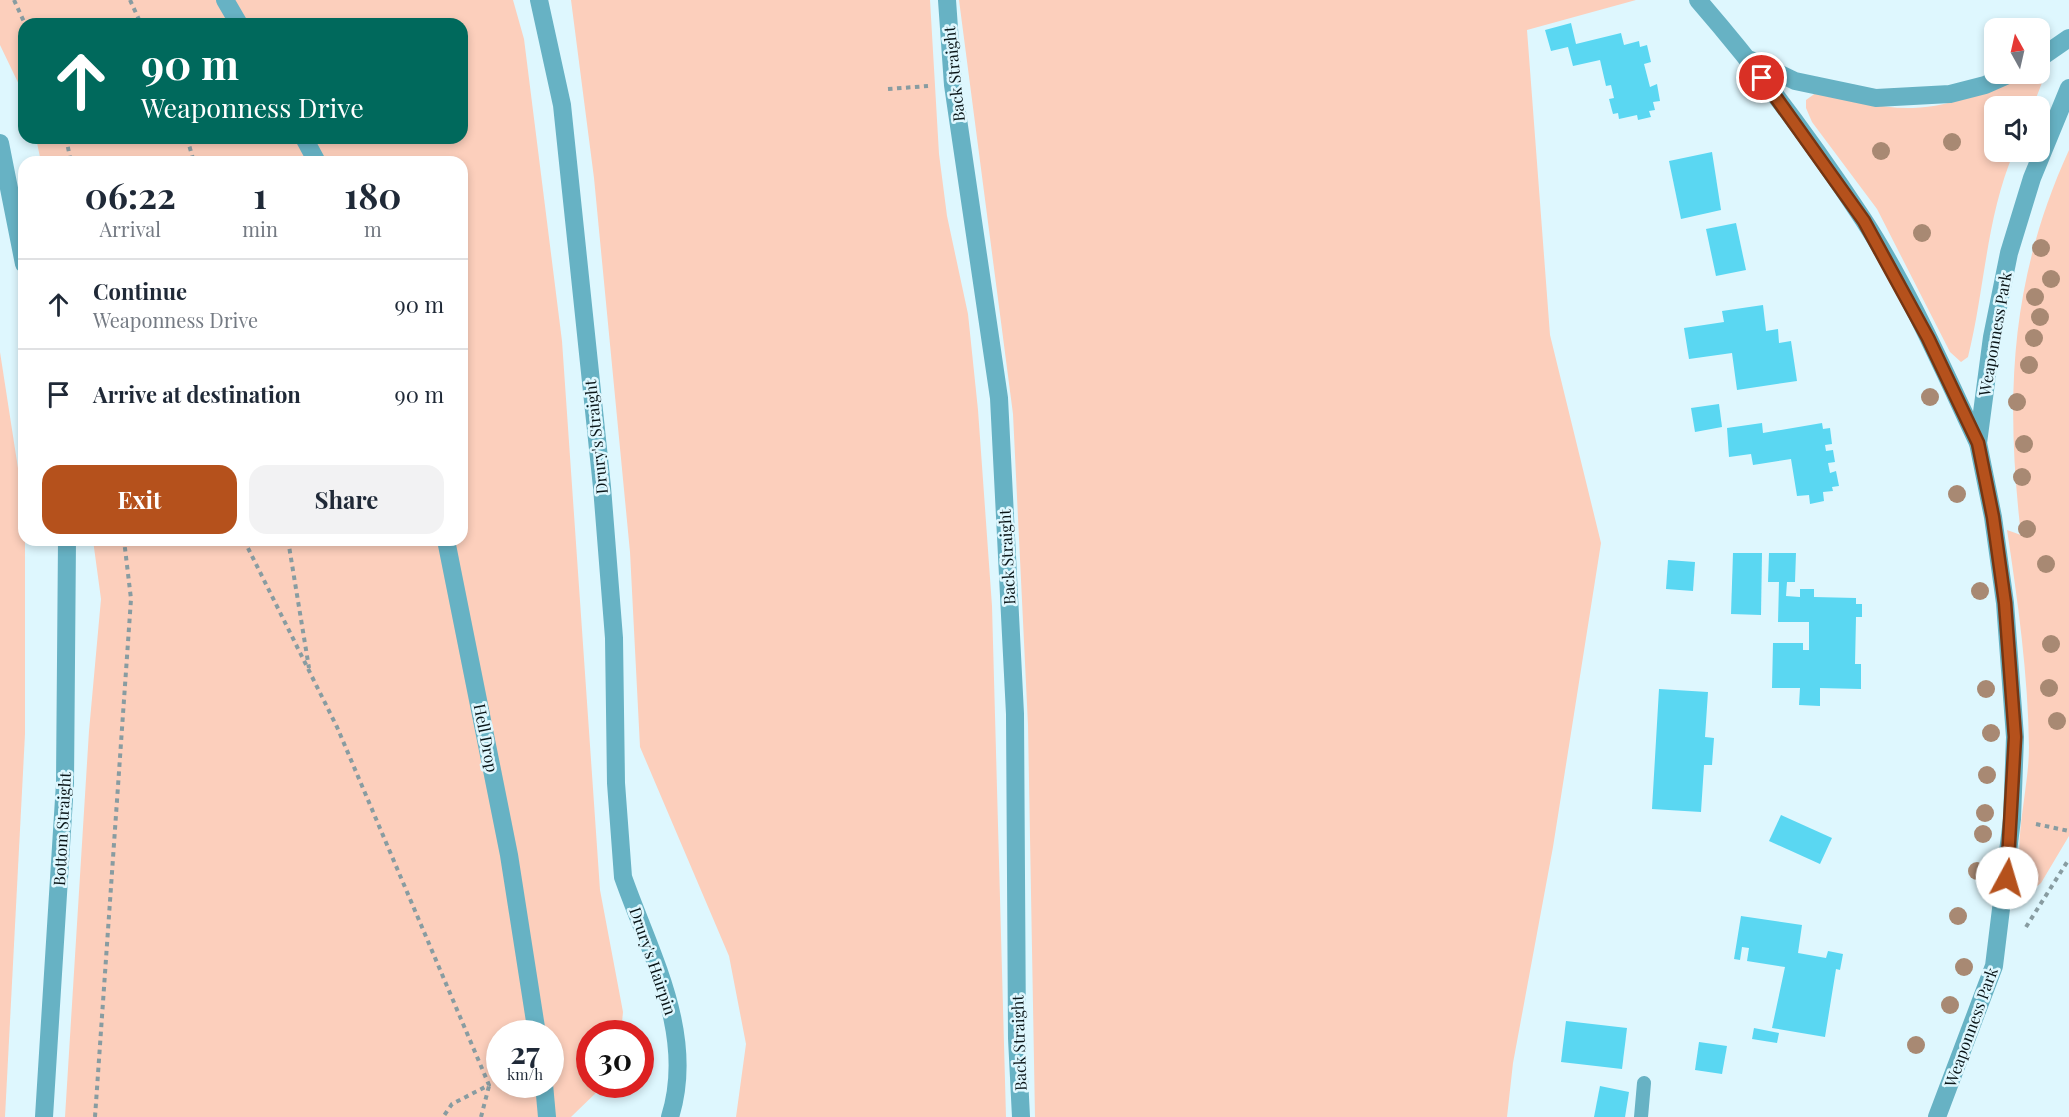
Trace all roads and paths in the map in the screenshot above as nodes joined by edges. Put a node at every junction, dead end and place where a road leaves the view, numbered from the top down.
1 (14, 0) edge
2 (130, 0) edge
3 (225, 0) edge
4 (539, 0) edge
5 (947, 0) edge
6 (1698, 0) edge
7 (22, 18) edge
8 (138, 18) edge
9 (236, 18) edge
10 (2069, 38) edge
11 (2050, 51) edge
12 (1750, 60) junction
13 (1987, 84) edge
14 (953, 85) junction
15 (2069, 88) edge
16 (888, 89) dead end
17 (0, 143) edge
18 (18, 234) edge
19 (1978, 443) junction
20 (67, 546) edge
21 (125, 546) edge
22 (247, 546) edge
23 (289, 546) edge
24 (447, 546) edge
25 (309, 671) junction
26 (2012, 819) junction
27 (2069, 831) edge
28 (2069, 859) edge
29 (623, 877) joint
30 (1994, 966) junction
31 (535, 1020) edge
32 (486, 1077) edge
33 (1644, 1083) dead end
34 (486, 1086) edge
35 (486, 1096) edge
36 (545, 1098) edge
37 (45, 1117) edge
38 (95, 1117) edge
39 (443, 1117) edge
40 (481, 1117) edge
41 (547, 1117) edge
42 (670, 1117) edge
43 (1021, 1117) edge
44 (1641, 1117) edge
45 (1937, 1117) edge

1 - 7 path
2 - 8 path
3 - 9 street
4 - 29 street, Drury's Straight
5 - 14 street, Back Straight
6 - 12 street
10 - 11 street
12 - 13 street
12 - 19 street
14 - 16 path
14 - 43 street, Back Straight
15 - 19 street, Weaponness Park
17 - 18 street
19 - 26 street, Weaponness Park
20 - 37 street, Bottom Straight
21 - 38 path
22 - 25 path
23 - 25 path
24 - 31 street, Hell Drop
25 - 32 path
26 - 27 path
26 - 30 street, Weaponness Park
28 - 30 path
29 - 42 street, Drury's Hairpin
30 - 45 street, Weaponness Park
33 - 44 lane
34 - 39 path
35 - 40 path
36 - 41 street

